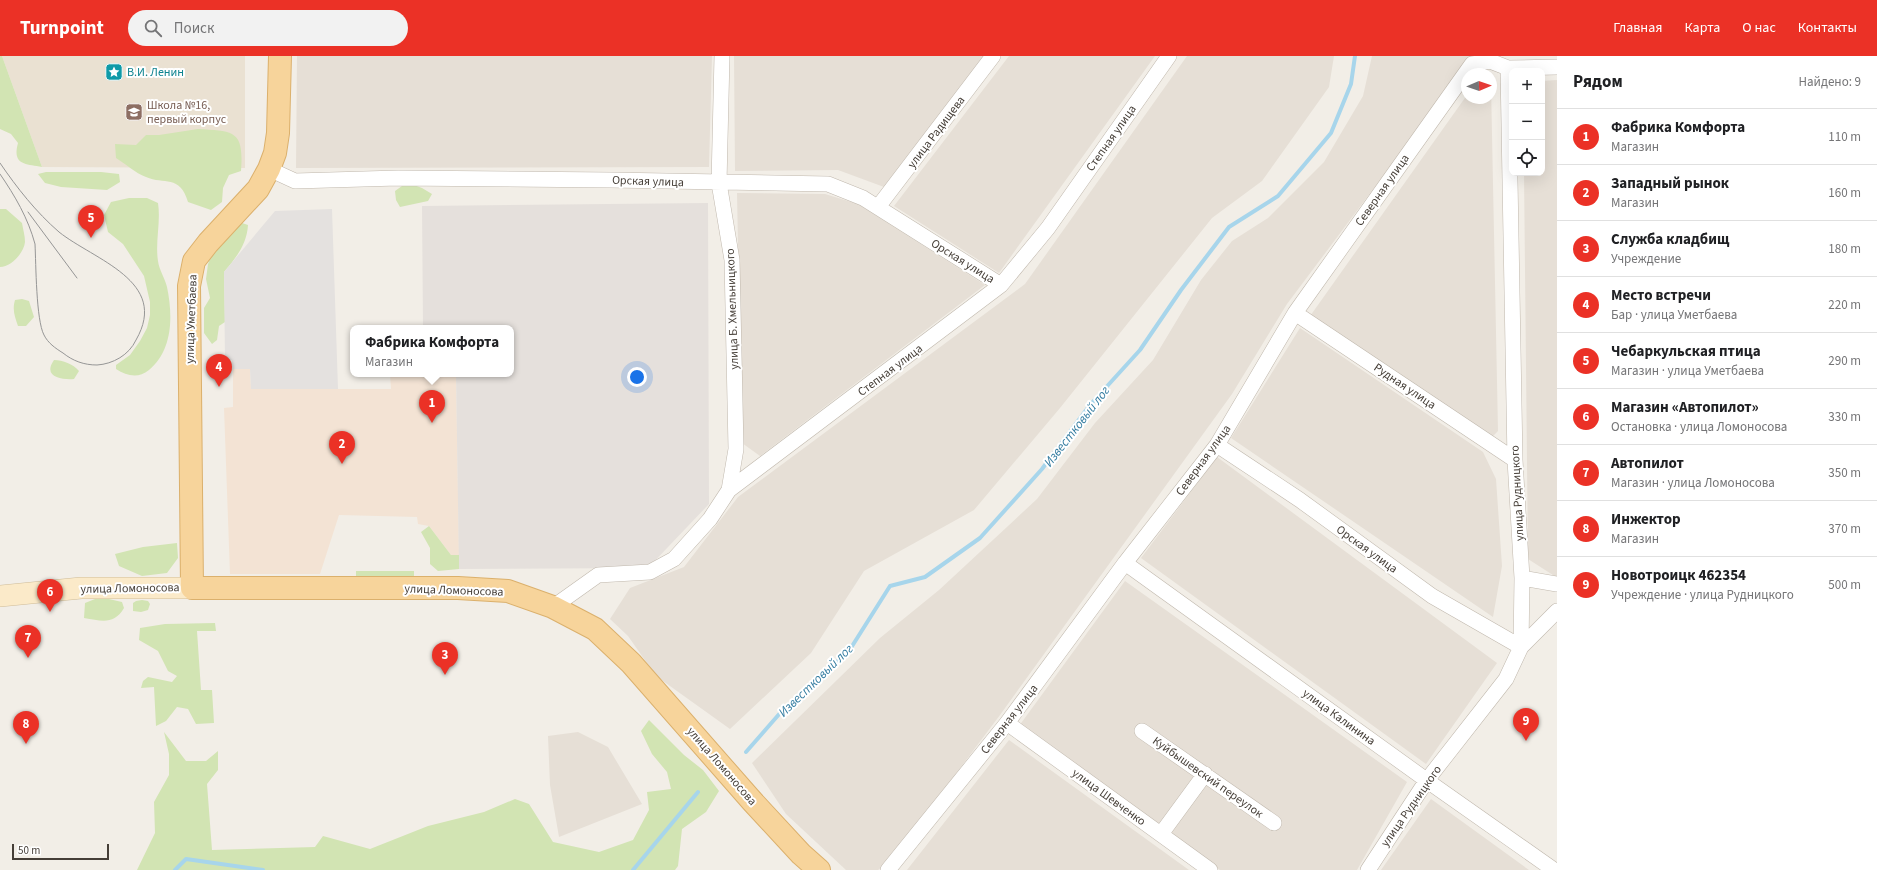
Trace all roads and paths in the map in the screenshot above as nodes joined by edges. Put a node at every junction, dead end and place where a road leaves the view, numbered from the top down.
1 (280, 56) edge
2 (722, 56) edge
3 (993, 56) edge
4 (1169, 56) edge
5 (1557, 67) edge
6 (1508, 68) junction
7 (269, 169) junction
8 (719, 183) junction
9 (878, 207) junction
10 (1001, 285) junction
11 (1294, 313) junction
12 (1217, 445) junction
13 (1515, 460) junction
14 (729, 490) junction
15 (1125, 564) junction
16 (1522, 578) junction
17 (1557, 584) edge
18 (192, 588) junction
19 (0, 596) edge
20 (553, 607) junction
21 (1557, 611) edge
22 (1521, 646) junction
23 (1007, 723) junction
24 (1142, 731) dead end
25 (1205, 774) junction
26 (1427, 780) junction
27 (1274, 823) dead end
28 (1161, 834) junction
29 (819, 870) edge
30 (888, 870) edge
31 (1210, 870) edge
32 (1368, 870) edge
33 (1554, 870) edge

1 - 7 main road, улица Уметбаева
2 - 8 street, улица Б. Хмельницкого
3 - 9 street, улица Радищева
4 - 10 street, Степная улица
5 - 6 street
6 - 11 street, Северная улица
6 - 13 street, улица Рудницкого
7 - 8 street, Орская улица
7 - 18 main road, улица Уметбаева
8 - 9 street, Орская улица
8 - 14 street, улица Б. Хмельницкого
9 - 10 street, Орская улица
10 - 14 street, Степная улица
11 - 12 street, Северная улица
11 - 13 street, Рудная улица
12 - 15 street, Северная улица
12 - 22 street, Орская улица
13 - 16 street, улица Рудницкого
14 - 20 street, Степная улица
15 - 23 street, Северная улица
15 - 26 street, улица Калинина
16 - 17 street
16 - 22 street, улица Рудницкого
18 - 19 street, улица Ломоносова
18 - 20 main road, улица Ломоносова
20 - 29 main road, улица Ломоносова
21 - 22 street
22 - 26 street, улица Рудницкого
23 - 28 street, улица Шевченко
23 - 30 street, Северная улица
24 - 25 street, Куйбышевский переулок
25 - 27 street, Куйбышевский переулок
25 - 28 street
26 - 32 street, улица Рудницкого
26 - 33 street, улица Калинина
28 - 31 street, улица Шевченко

